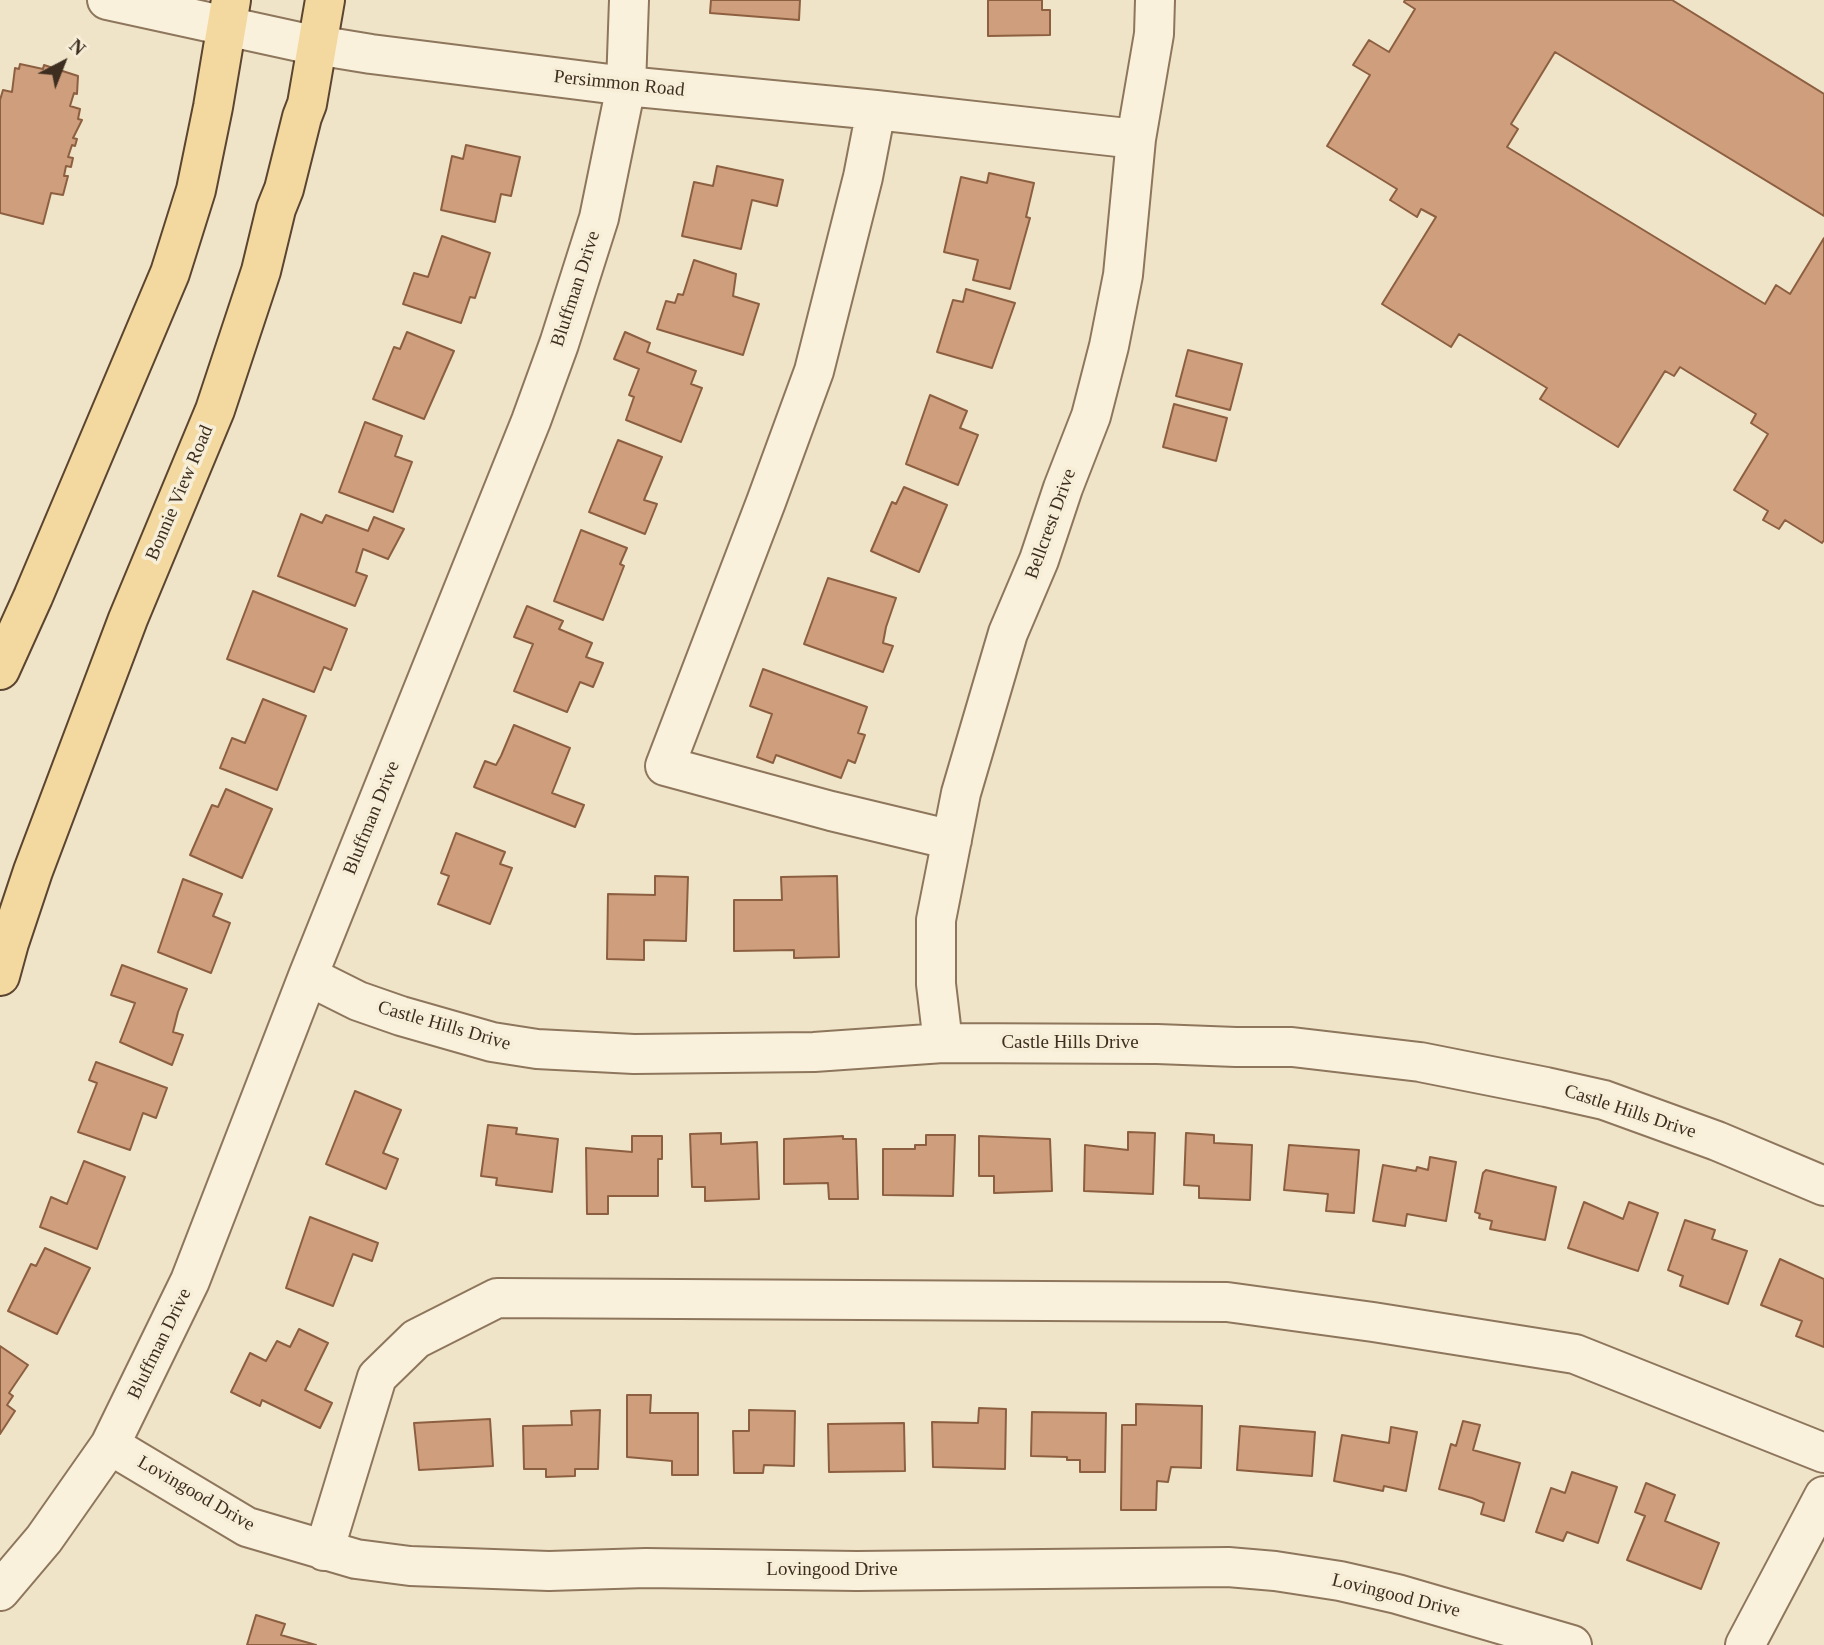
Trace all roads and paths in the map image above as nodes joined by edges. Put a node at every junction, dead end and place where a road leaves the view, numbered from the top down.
1 (107, 0) edge
2 (325, 0) edge
3 (629, 0) edge
4 (1155, 0) edge
5 (228, 13) edge
6 (316, 44) junction
7 (626, 86) junction
8 (876, 110) junction
9 (1136, 139) junction
10 (0, 670) edge
11 (952, 840) junction
12 (0, 976) edge
13 (308, 976) junction
14 (943, 1043) junction
15 (1824, 1186) edge
16 (110, 1445) junction
17 (1824, 1453) edge
18 (1824, 1496) edge
19 (324, 1551) junction
20 (0, 1591) edge
21 (1572, 1645) edge
22 (1745, 1645) edge

1 - 5 street, Persimmon Road
2 - 6 main road, Bonnie View Road
3 - 7 street, Bluffman Drive
4 - 9 street, Bellcrest Drive
5 - 6 street, Persimmon Road
5 - 10 main road
6 - 7 street, Persimmon Road
6 - 12 main road, Bonnie View Road
7 - 8 street, Persimmon Road
7 - 13 street, Bluffman Drive
8 - 9 street, Persimmon Road
8 - 11 street
9 - 11 street, Bellcrest Drive
11 - 14 street, Bellcrest Drive
13 - 14 street, Castle Hills Drive
13 - 16 street, Bluffman Drive
14 - 15 street, Castle Hills Drive
16 - 19 street, Lovingood Drive
16 - 20 street, Bluffman Drive
17 - 19 street
18 - 22 street
19 - 21 street, Lovingood Drive

